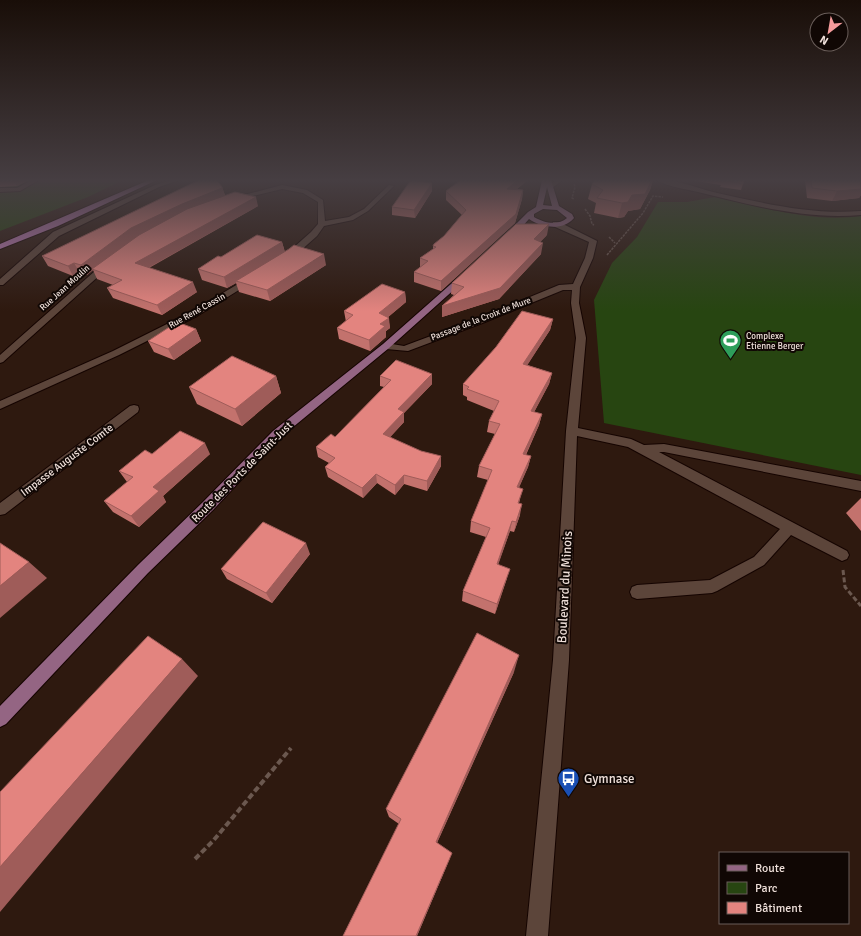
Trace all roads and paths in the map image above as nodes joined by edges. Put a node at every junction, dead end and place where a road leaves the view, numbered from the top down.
1 (41, 224) edge
2 (56, 224) edge
3 (78, 224) edge
4 (322, 224) edge
5 (521, 224) edge
6 (546, 224) joint
7 (556, 224) joint
8 (574, 224) edge
9 (592, 224) edge
10 (634, 224) edge
11 (597, 226) dead end
12 (518, 227) junction
13 (606, 234) dead end
14 (0, 239) edge
15 (593, 241) junction
16 (502, 242) edge
17 (616, 243) junction
18 (0, 247) edge
19 (116, 258) edge
20 (604, 259) dead end
21 (282, 261) edge
22 (470, 272) edge
23 (256, 277) edge
24 (0, 283) edge
25 (576, 287) junction
26 (386, 346) junction
27 (0, 360) edge
28 (0, 405) edge
29 (134, 409) dead end
30 (572, 431) junction
31 (642, 449) junction
32 (861, 486) edge
33 (0, 510) edge
34 (790, 527) junction
35 (842, 555) joint
36 (637, 592) dead end
37 (861, 606) edge
38 (0, 718) edge
39 (291, 748) dead end
40 (195, 859) dead end
41 (537, 936) edge

1 - 14 highway
2 - 18 highway
3 - 24 street
4 - 21 street
5 - 12 main road
6 - 7 main road
6 - 12 main road
7 - 15 street
8 - 15 street
9 - 11 path
10 - 17 path
12 - 16 main road
13 - 17 path
15 - 25 street, Boulevard du Minois
17 - 20 path
19 - 27 street, Rue Jean Moulin
22 - 26 main road, Route des Ports de Saint-Just
23 - 28 street, Rue René Cassin
25 - 26 street, Passage de la Croix de Mure
25 - 30 street, Boulevard du Minois
26 - 38 main road, Route des Ports de Saint-Just
29 - 33 street, Impasse Auguste Comte
30 - 31 street
30 - 41 street, Boulevard du Minois
31 - 32 street
31 - 34 street
34 - 35 street
34 - 36 street
35 - 37 path
39 - 40 path

